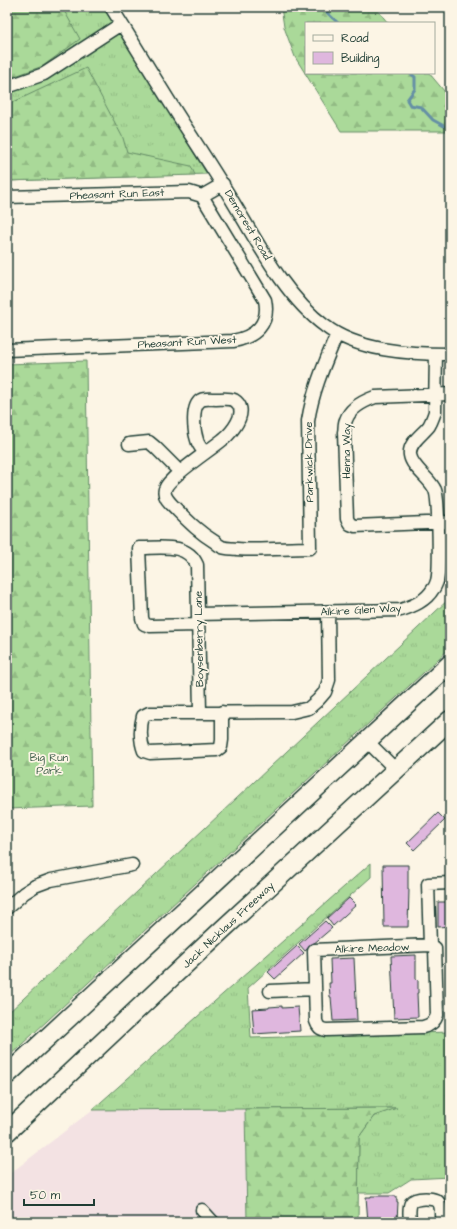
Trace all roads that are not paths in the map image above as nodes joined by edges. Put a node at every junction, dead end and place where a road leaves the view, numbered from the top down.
1 (111, 7) edge
2 (121, 24) junction
3 (7, 87) edge
4 (223, 184) junction
5 (202, 196) junction
6 (7, 197) edge
7 (337, 334) junction
8 (7, 350) edge
9 (436, 354) junction
10 (450, 354) edge
11 (436, 394) junction
12 (450, 394) edge
13 (129, 444) dead end
14 (205, 453) junction
15 (180, 472) junction
16 (444, 523) edge
17 (197, 565) joint
18 (328, 612) junction
19 (198, 620) junction
20 (450, 664) edge
21 (200, 712) junction
22 (222, 712) junction
23 (450, 720) edge
24 (367, 741) junction
25 (396, 770) junction
26 (132, 865) dead end
27 (450, 883) edge
28 (7, 908) edge
29 (430, 946) junction
30 (315, 988) junction
31 (270, 991) dead end
32 (7, 1075) edge
33 (7, 1132) edge
34 (202, 1210) dead end
35 (212, 1222) edge
36 (410, 1222) edge
37 (441, 1222) edge

1 - 2 street, Demorest Road
2 - 3 street
2 - 4 street, Demorest Road
4 - 5 street
4 - 7 street, Demorest Road
5 - 6 street, Pheasant Run East
5 - 8 street, Pheasant Run West
7 - 9 street, Demorest Road
7 - 15 street, Parkwick Drive
9 - 10 street, Demorest Road
9 - 11 street, Alkire Glen Way
11 - 12 street, Henna Way
11 - 16 street, Alkire Glen Way
11 - 16 street, Henna Way
13 - 15 street
14 - 14 street
14 - 15 street
16 - 18 street, Alkire Glen Way
17 - 19 street, Boysenberry Lane
17 - 19 street, Alkire Glen Way
18 - 19 street, Alkire Glen Way
18 - 22 street
19 - 21 street, Boysenberry Lane
20 - 24 highway
21 - 22 street
21 - 22 street
23 - 25 highway, Jack Nicklaus Freeway
24 - 25 street
24 - 32 highway
25 - 33 highway, Jack Nicklaus Freeway
26 - 28 street
27 - 29 street
29 - 30 street, Alkire Meadow
29 - 30 street
30 - 31 street
34 - 35 street
36 - 37 street

